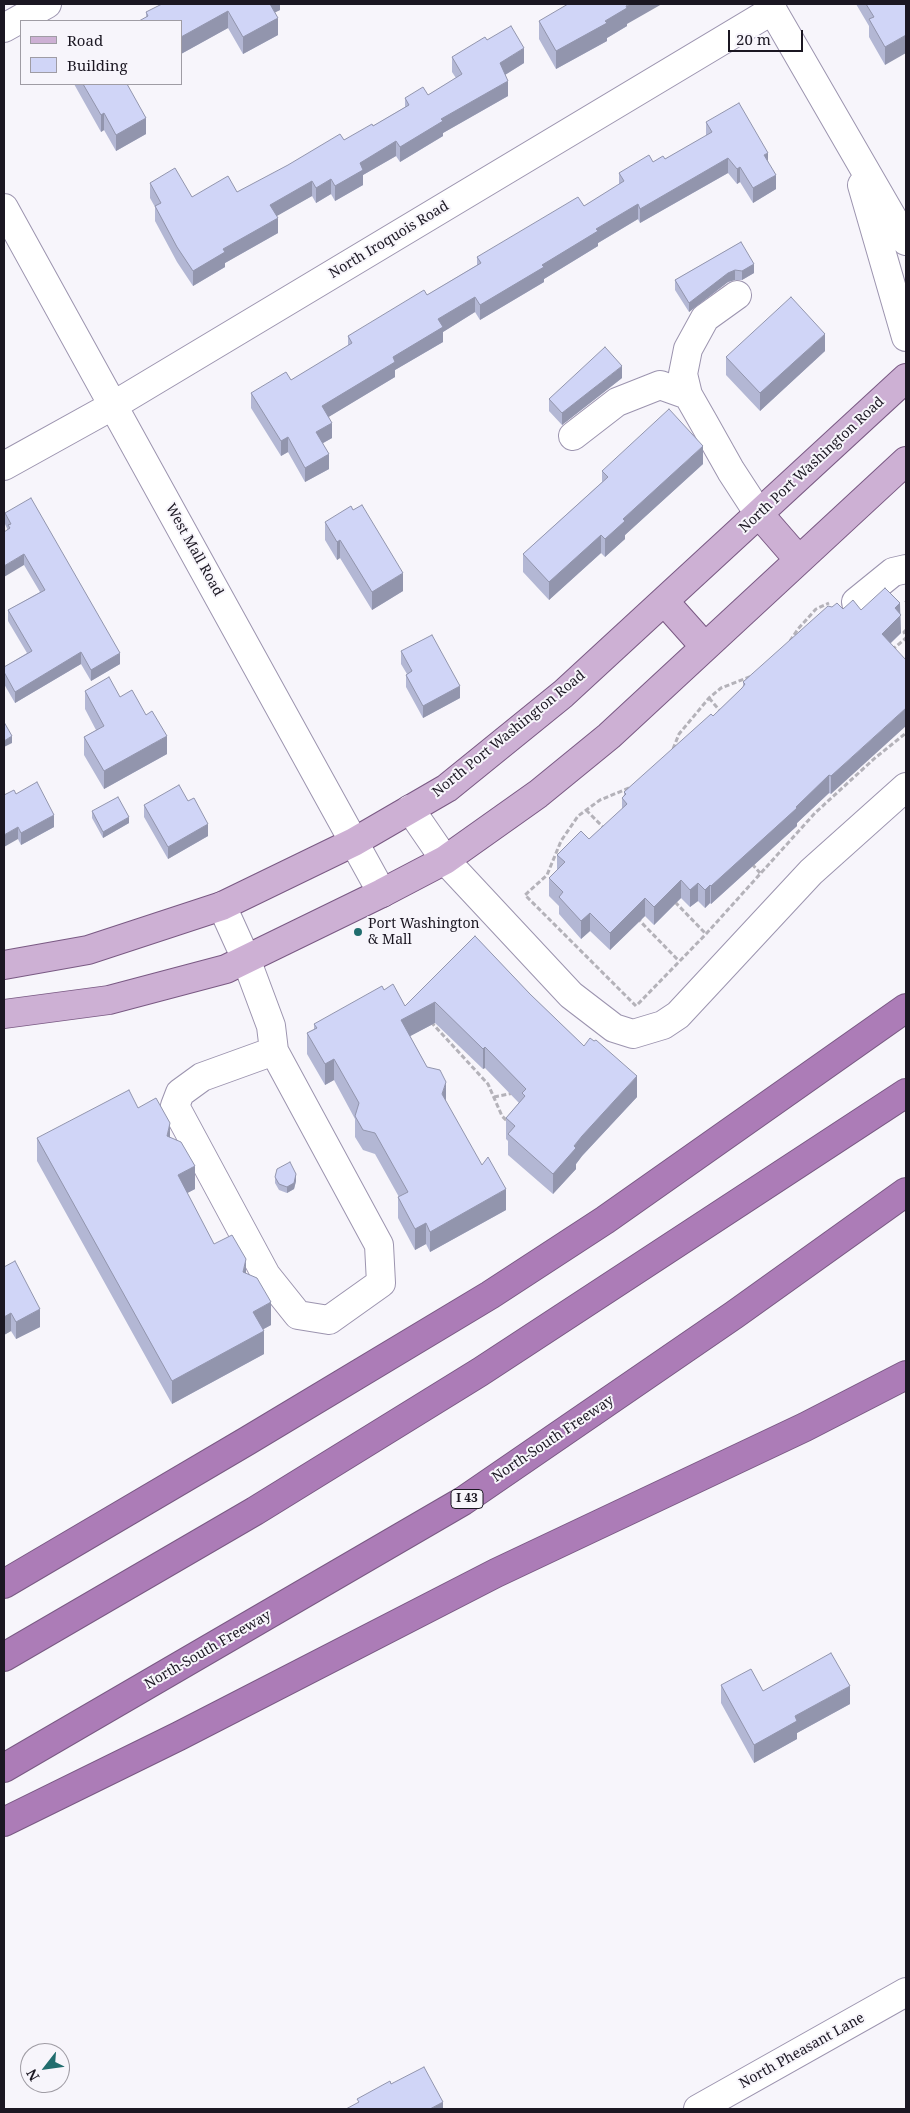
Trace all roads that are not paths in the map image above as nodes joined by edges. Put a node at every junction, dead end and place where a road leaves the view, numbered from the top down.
1 (47, 4) edge
2 (771, 7) edge
3 (4, 28) edge
4 (850, 143) junction
5 (4, 208) edge
6 (906, 241) edge
7 (737, 295) dead end
8 (906, 338) edge
9 (906, 378) edge
10 (688, 395) junction
11 (114, 405) junction
12 (573, 436) dead end
13 (906, 461) edge
14 (4, 466) edge
15 (759, 514) junction
16 (799, 560) junction
17 (906, 569) edge
18 (664, 602) junction
19 (845, 602) road end
20 (705, 647) junction
21 (906, 786) edge
22 (410, 809) junction
23 (354, 842) junction
24 (445, 860) junction
25 (382, 893) junction
26 (222, 906) junction
27 (246, 959) junction
28 (4, 965) edge
29 (906, 1008) edge
30 (4, 1014) edge
31 (274, 1051) junction
32 (906, 1093) edge
33 (906, 1192) edge
34 (906, 1375) edge
35 (4, 1584) edge
36 (4, 1657) edge
37 (4, 1768) edge
38 (4, 1822) edge
39 (906, 1992) edge
40 (698, 2109) edge

1 - 3 street
2 - 4 street
2 - 11 street, North Iroquois Road
4 - 6 street
4 - 8 street
5 - 11 street, West Mall Road
7 - 10 street
9 - 15 main road, North Port Washington Road
10 - 12 street
10 - 15 street
11 - 14 street, North Iroquois Road
11 - 23 street, West Mall Road
13 - 16 main road
15 - 16 main road
15 - 18 main road, North Port Washington Road
16 - 20 main road
17 - 19 street
18 - 20 main road
18 - 22 main road, North Port Washington Road
20 - 24 main road
21 - 24 street
22 - 23 main road, North Port Washington Road
22 - 24 street
23 - 25 street, West Mall Road
23 - 26 main road, North Port Washington Road
24 - 25 main road
25 - 27 main road
26 - 27 street
26 - 28 main road, North Port Washington Road
27 - 30 main road
27 - 31 street
29 - 35 highway
31 - 31 street
32 - 36 highway
33 - 37 highway, North-South Freeway / I 43
34 - 38 highway
39 - 40 street, North Pheasant Lane

